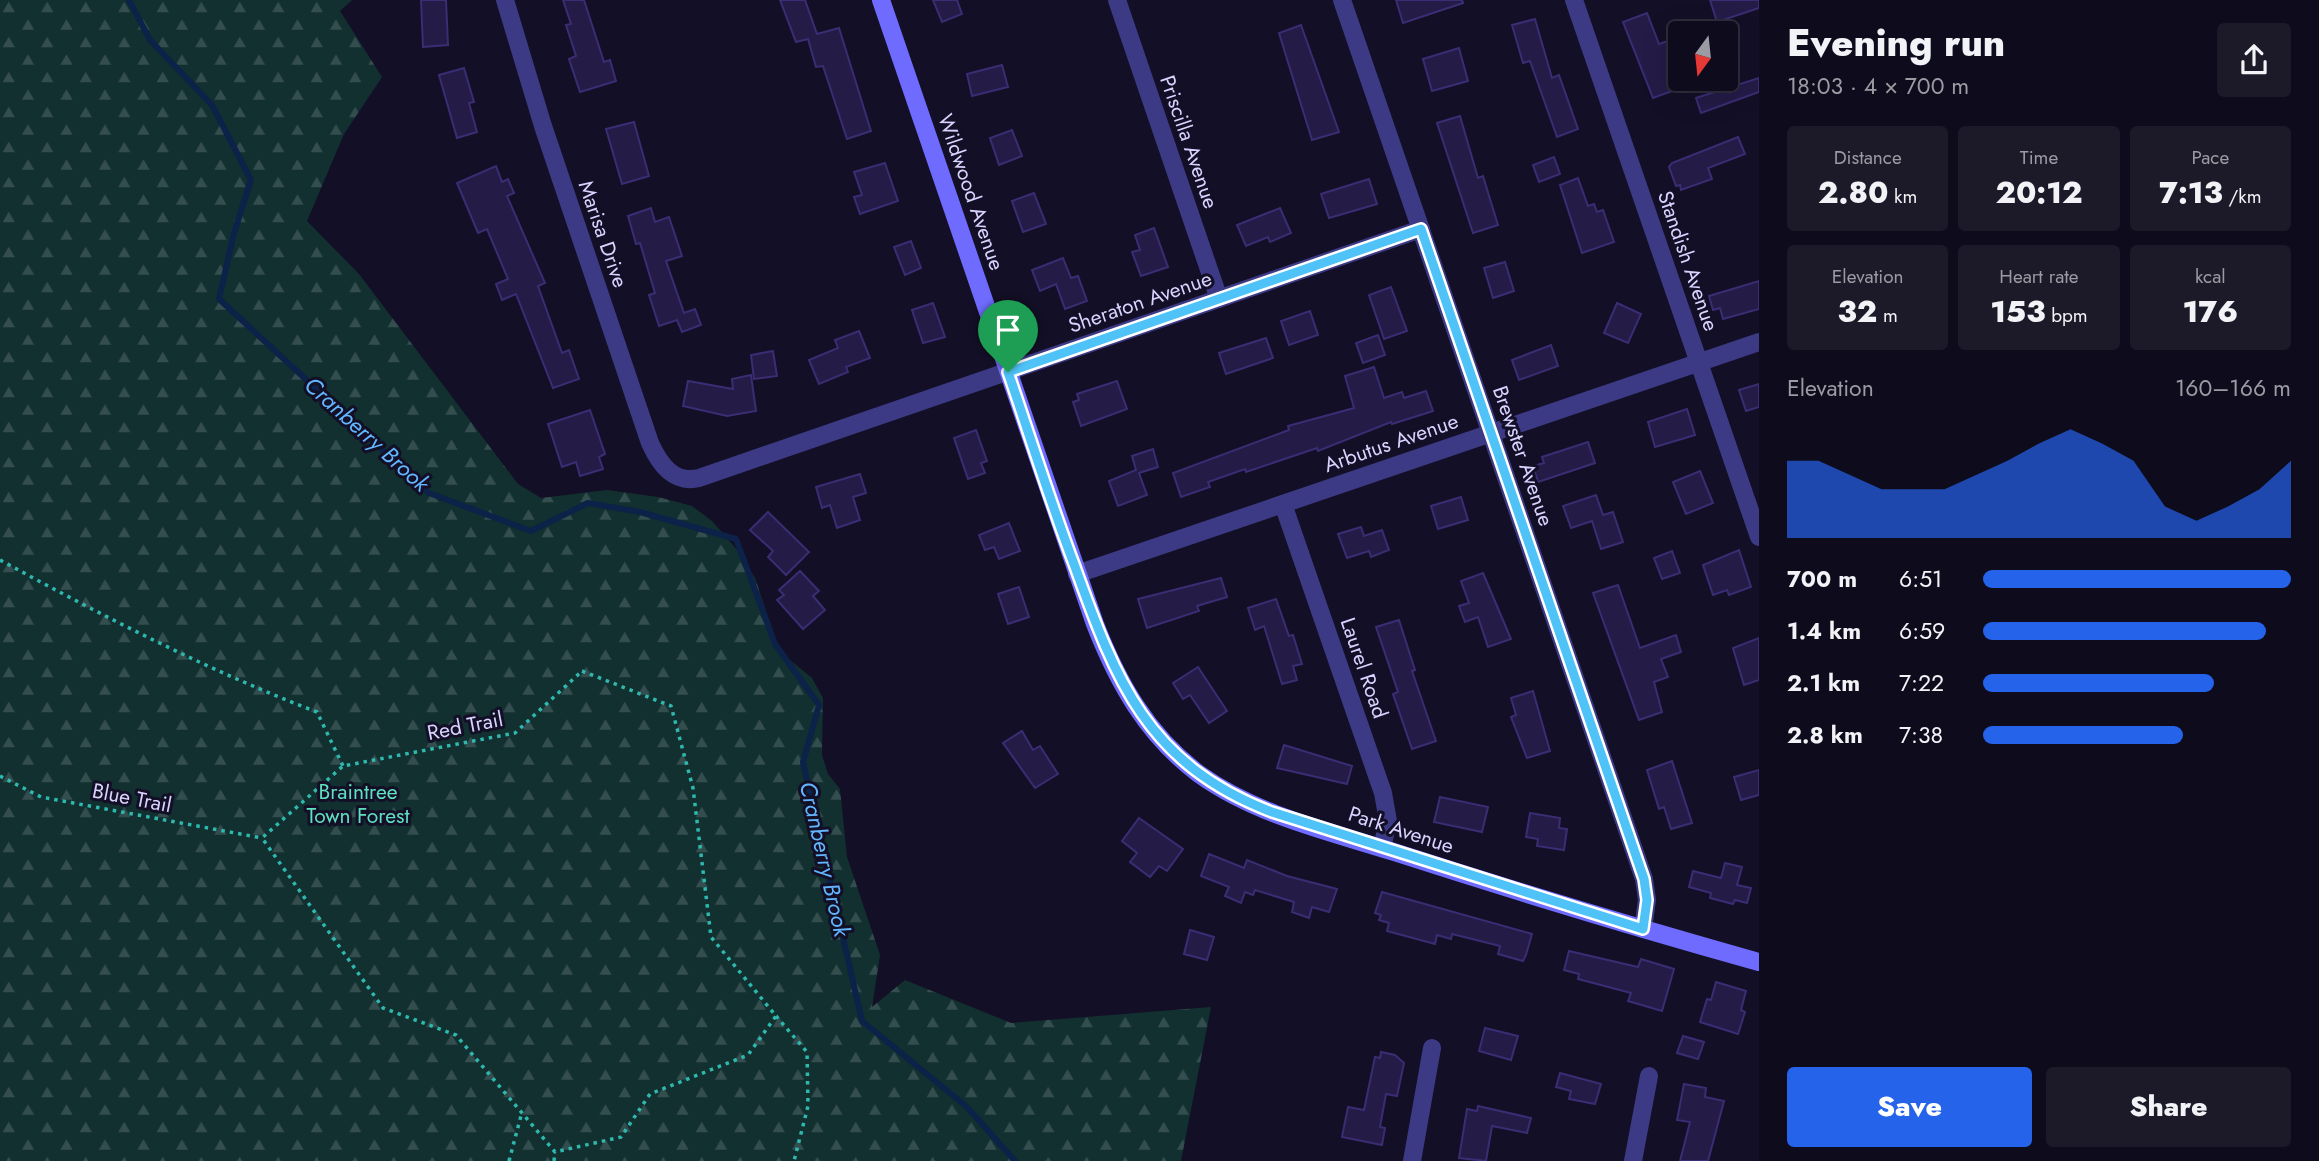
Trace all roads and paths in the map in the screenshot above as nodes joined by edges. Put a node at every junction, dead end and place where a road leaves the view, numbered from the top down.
1 (505, 0) edge
2 (881, 0) edge
3 (1116, 0) edge
4 (1342, 0) edge
5 (1574, 0) edge
6 (1421, 229) junction
7 (1219, 299) junction
8 (1759, 342) edge
9 (1699, 362) junction
10 (1008, 372) junction
11 (1491, 433) junction
12 (674, 476) joint
13 (1283, 504) junction
14 (1759, 537) edge
15 (0, 560) edge
16 (1077, 574) junction
17 (1101, 638) joint
18 (343, 766) junction
19 (0, 776) edge
20 (262, 838) junction
21 (1382, 848) junction
22 (1643, 929) junction
23 (1759, 962) edge
24 (776, 1016) junction
25 (1432, 1048) dead end
26 (1649, 1076) dead end
27 (522, 1112) junction
28 (555, 1152) junction
29 (509, 1161) edge
30 (554, 1161) edge
31 (794, 1161) edge
32 (1412, 1161) edge
33 (1633, 1161) edge

1 - 12 street, Marisa Drive
2 - 10 street, Wildwood Avenue
3 - 7 street, Priscilla Avenue
4 - 6 street, Brewster Avenue
5 - 9 street, Standish Avenue
6 - 7 street, Sheraton Avenue
6 - 11 street, Brewster Avenue
7 - 10 street, Sheraton Avenue
8 - 9 street, Arbutus Avenue
9 - 11 street, Arbutus Avenue
9 - 14 street, Standish Avenue
10 - 12 street, Sheraton Avenue
10 - 16 street, Wildwood Avenue
11 - 13 street, Arbutus Avenue
11 - 22 street, Brewster Avenue
13 - 16 street, Arbutus Avenue
13 - 21 street, Laurel Road
15 - 18 path
16 - 17 street, Wildwood Avenue
17 - 21 street, Park Avenue
18 - 20 path
18 - 24 path, Red Trail
19 - 20 path, Blue Trail
20 - 27 path
21 - 22 street, Park Avenue
22 - 23 street, Park Avenue
24 - 28 path
24 - 31 path
25 - 32 street
26 - 33 street
27 - 28 path
27 - 29 path
28 - 30 path

